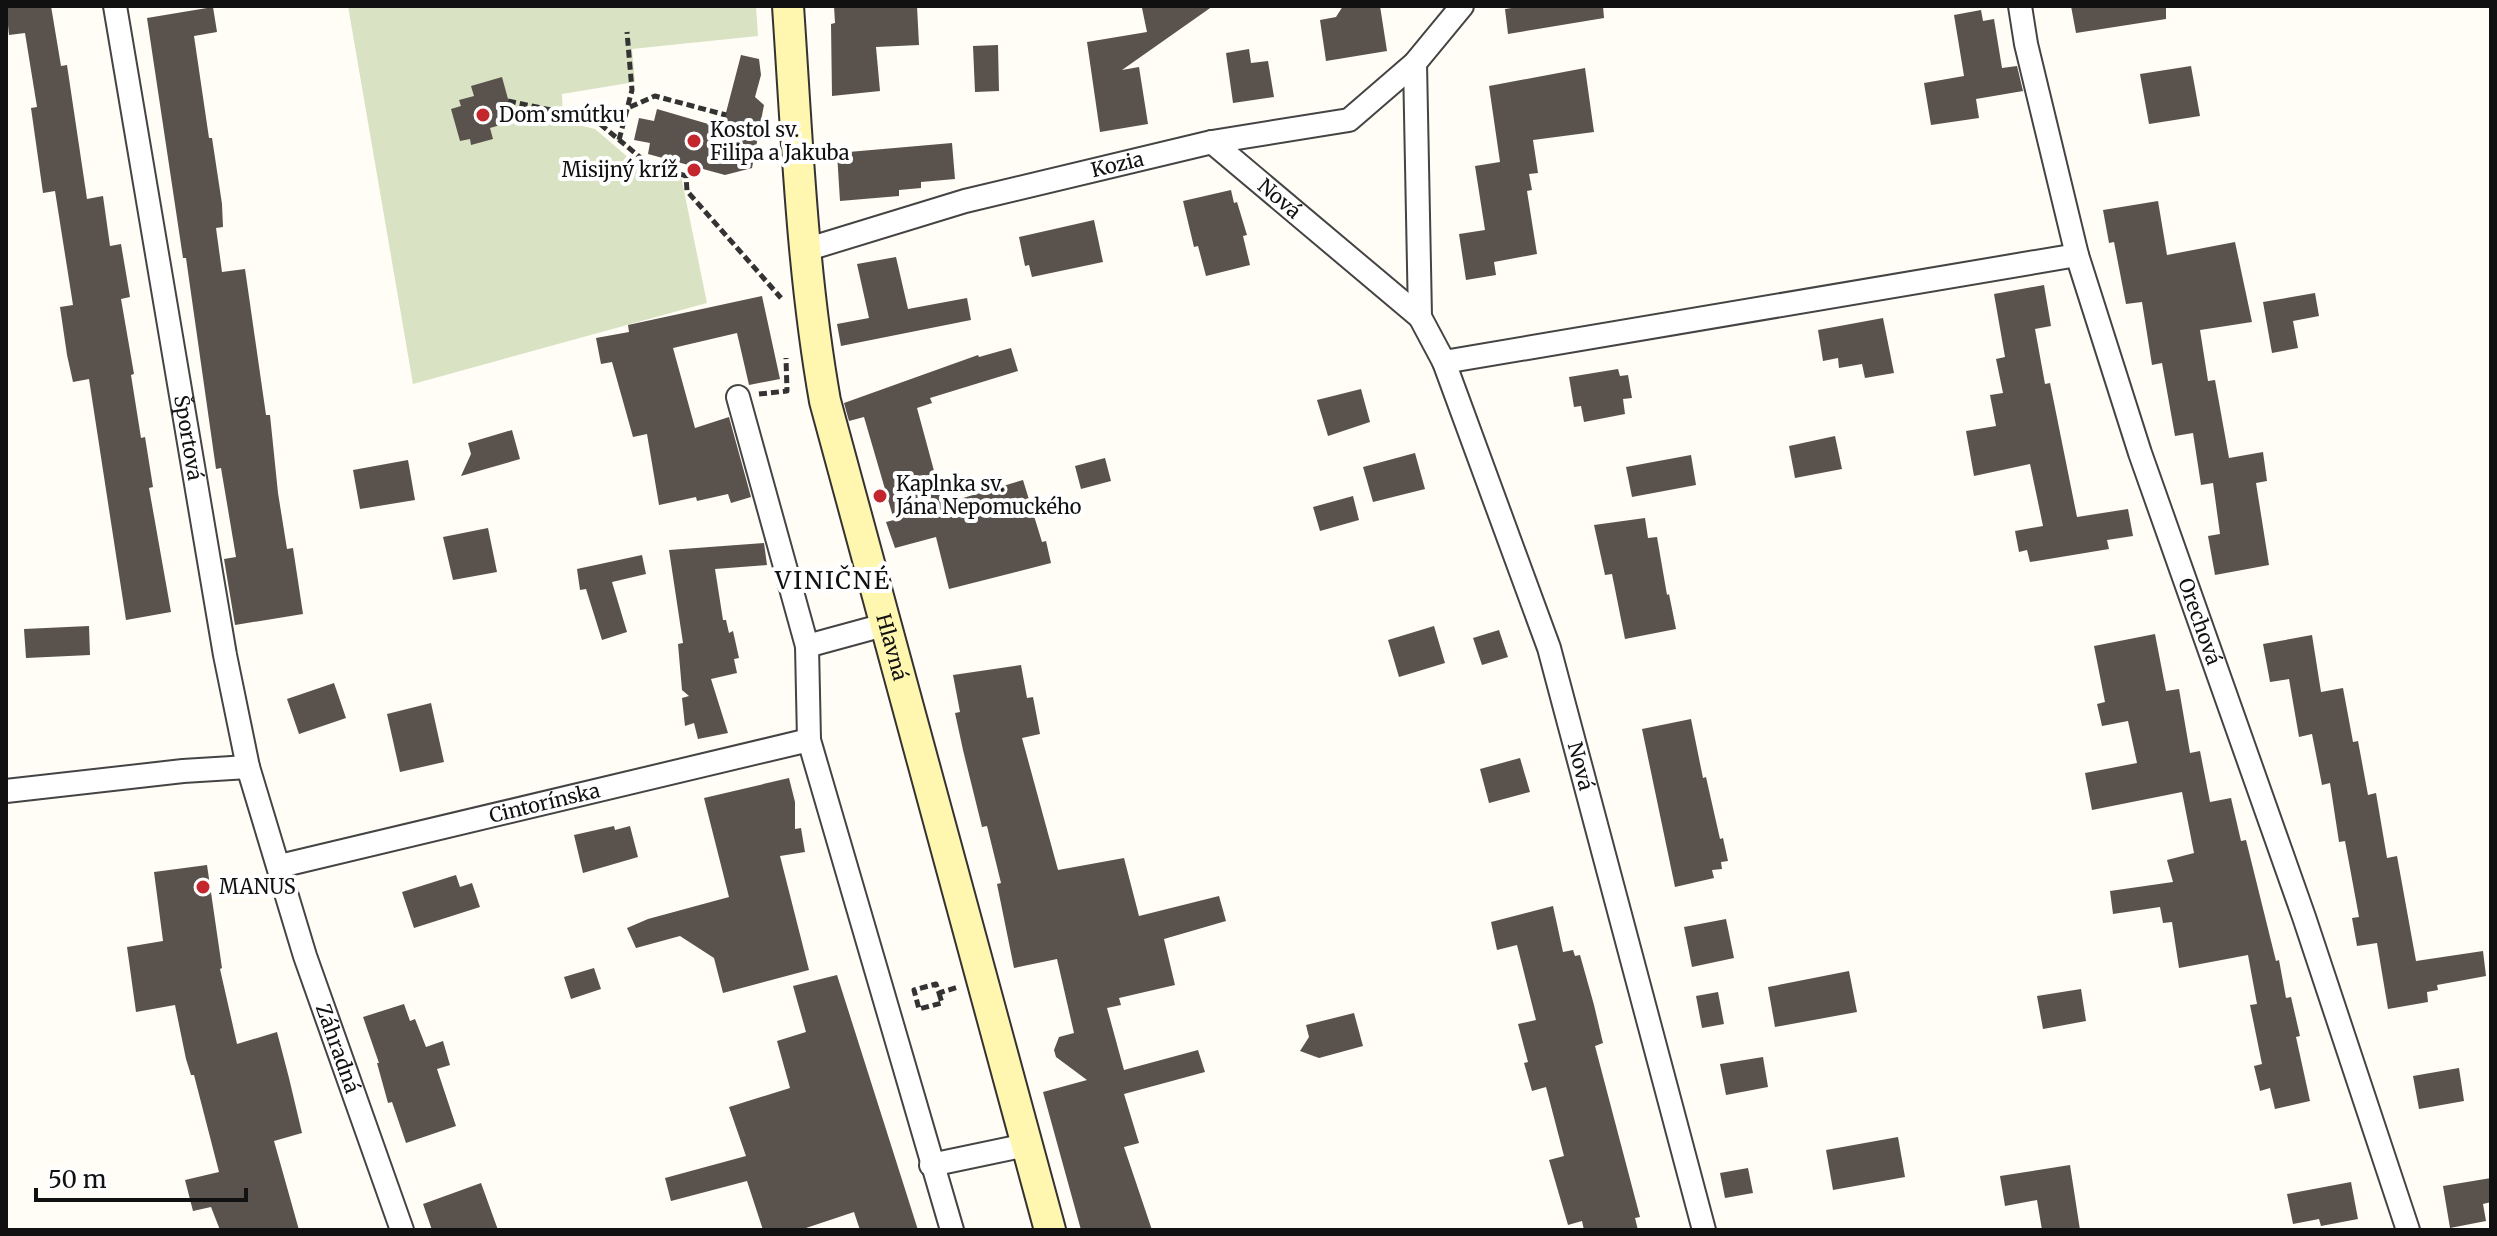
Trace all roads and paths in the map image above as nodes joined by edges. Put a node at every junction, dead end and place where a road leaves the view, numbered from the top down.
1 (115, 6) edge
2 (788, 6) edge
3 (1462, 6) edge
4 (2020, 6) edge
5 (627, 32) dead end
6 (1415, 63) junction
7 (630, 107) junction
8 (726, 115) dead end
9 (619, 140) dead end
10 (1212, 142) junction
11 (805, 250) junction
12 (2077, 255) junction
13 (1420, 317) junction
14 (1444, 362) junction
15 (738, 397) dead end
16 (884, 625) junction
17 (807, 646) junction
18 (809, 740) junction
19 (248, 767) junction
20 (6, 791) edge
21 (280, 866) junction
22 (963, 986) dead end
23 (939, 993) junction
24 (1026, 1145) junction
25 (931, 1165) junction
26 (402, 1230) edge
27 (952, 1230) edge
28 (1050, 1230) edge
29 (1704, 1230) edge
30 (2408, 1230) edge

1 - 19 street, Športová
2 - 11 main road, Hlavná
3 - 6 street, Kozia
4 - 12 street, Orechová
5 - 7 path
6 - 10 street, Kozia
6 - 13 street, Nová
7 - 8 path
7 - 9 path
10 - 11 street, Kozia
10 - 13 street, Nová
11 - 16 main road, Hlavná
12 - 14 street
12 - 30 street, Orechová
13 - 14 street, Nová
14 - 29 street, Nová
15 - 17 street
16 - 17 street
16 - 24 main road, Hlavná
17 - 18 street
18 - 21 street, Cintorínska
18 - 25 street
19 - 20 street
19 - 21 street, Športová
21 - 26 street, Záhradná
22 - 23 path
23 - 23 path
24 - 25 street
24 - 28 main road, Hlavná
25 - 27 street

